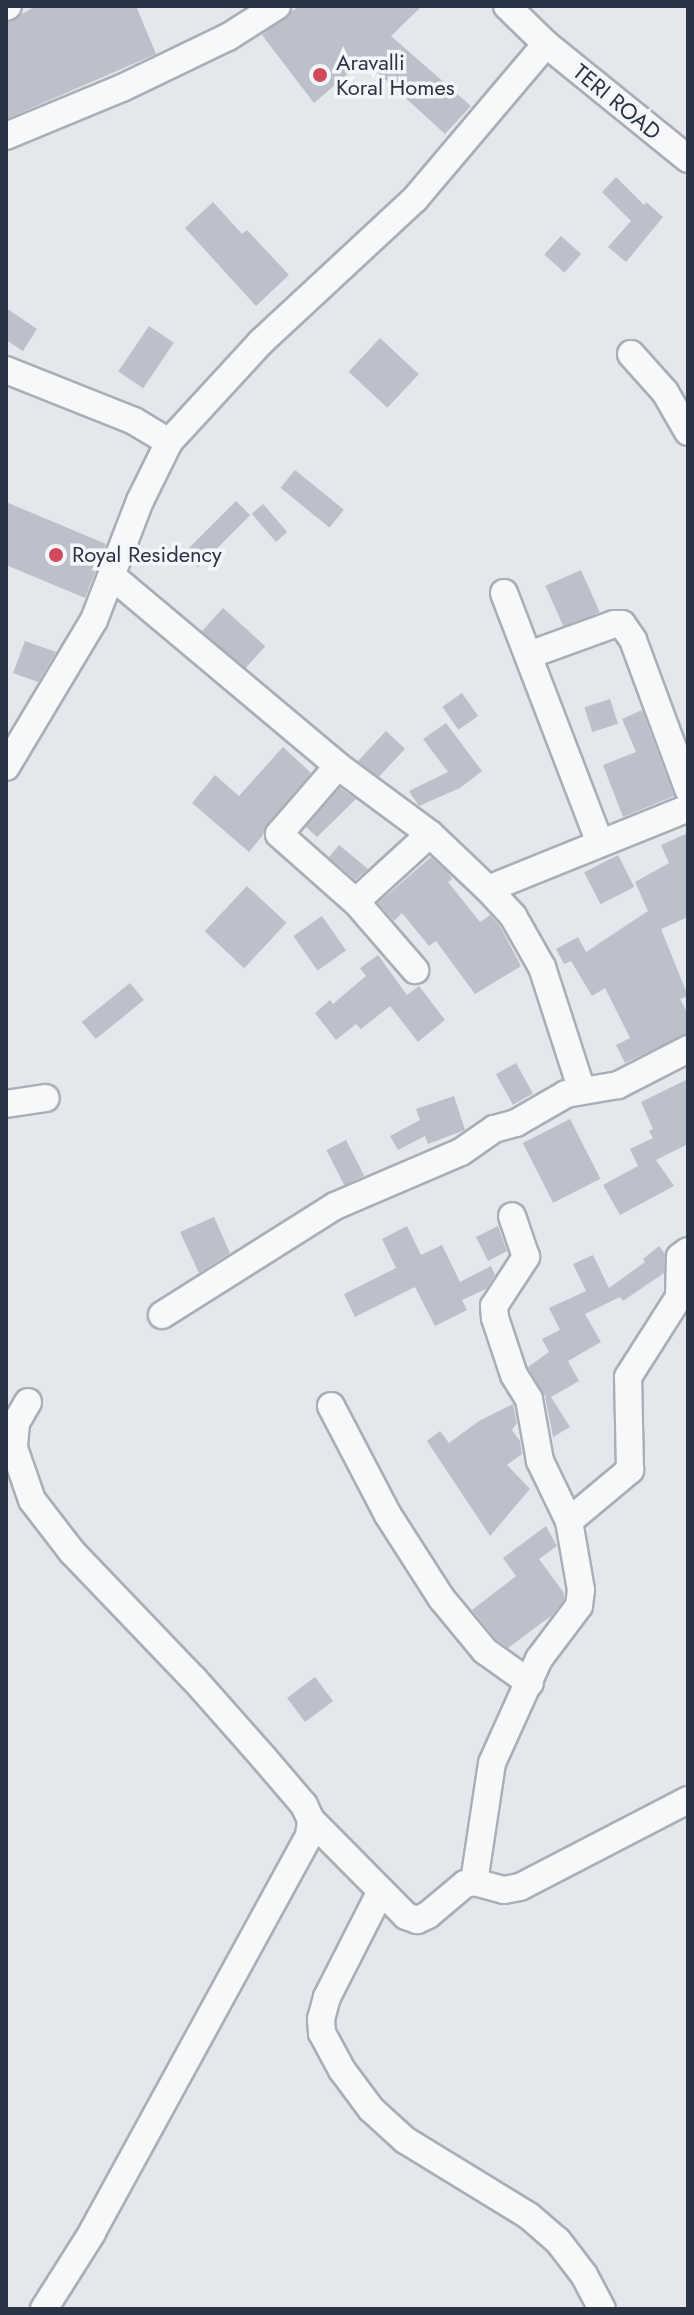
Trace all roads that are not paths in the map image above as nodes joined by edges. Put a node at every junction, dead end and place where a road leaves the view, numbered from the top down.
1 (277, 6) edge
2 (507, 6) edge
3 (546, 44) junction
4 (6, 136) edge
5 (688, 159) edge
6 (631, 354) dead end
7 (6, 370) edge
8 (688, 432) edge
9 (169, 442) junction
10 (113, 577) junction
11 (504, 593) dead end
12 (529, 655) junction
13 (338, 766) junction
14 (6, 767) edge
15 (688, 789) edge
16 (688, 808) edge
17 (430, 834) junction
18 (599, 841) junction
19 (488, 889) junction
20 (362, 896) dead end
21 (415, 970) dead end
22 (688, 1049) edge
23 (582, 1091) junction
24 (46, 1098) dead end
25 (6, 1104) edge
26 (512, 1216) dead end
27 (688, 1251) edge
28 (162, 1315) dead end
29 (28, 1402) dead end
30 (331, 1406) dead end
31 (569, 1521) junction
32 (530, 1683) junction
33 (688, 1800) edge
34 (311, 1820) junction
35 (474, 1882) junction
36 (381, 1891) junction
37 (44, 2309) edge
38 (602, 2309) edge

1 - 4 street
2 - 3 street, TERI ROAD
3 - 5 street, TERI ROAD
3 - 9 street
6 - 8 street
7 - 9 street
9 - 10 street
10 - 13 street
10 - 14 street
11 - 12 street
12 - 15 street
12 - 18 street
13 - 17 street
13 - 21 street
16 - 18 street
17 - 19 street
17 - 20 street
18 - 19 street
19 - 23 street
22 - 23 street
23 - 28 street
24 - 25 street
26 - 31 street
27 - 31 street
29 - 34 street
30 - 32 street
31 - 32 street
32 - 35 street
33 - 35 street
34 - 36 street
34 - 37 street
35 - 36 street
36 - 38 street

